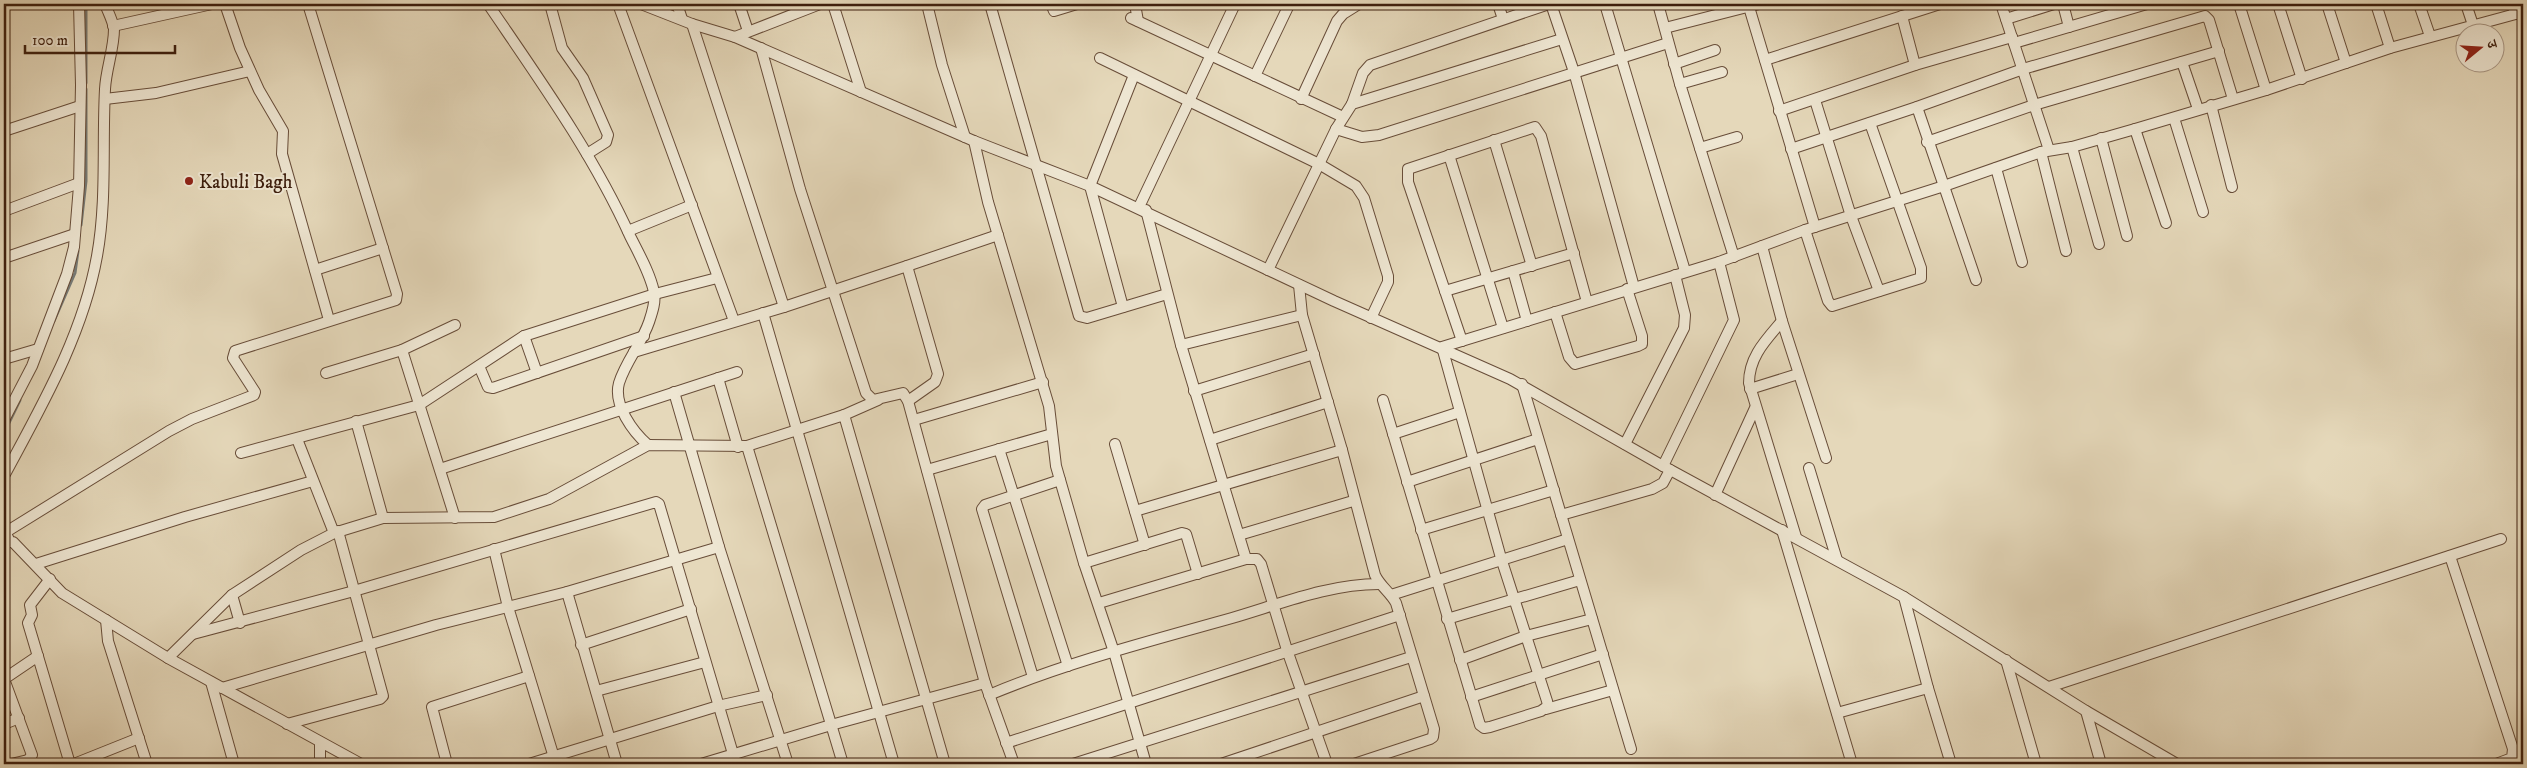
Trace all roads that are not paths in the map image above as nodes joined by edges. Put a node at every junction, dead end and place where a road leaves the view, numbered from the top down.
1 (79, 4) edge
2 (106, 4) edge
3 (212, 4) edge
4 (225, 4) edge
5 (308, 4) edge
6 (488, 4) edge
7 (550, 4) edge
8 (618, 4) edge
9 (645, 4) edge
10 (677, 4) edge
11 (739, 4) edge
12 (820, 4) edge
13 (833, 4) edge
14 (927, 4) edge
15 (990, 4) edge
16 (1051, 4) edge
17 (1077, 4) edge
18 (1134, 4) edge
19 (1235, 4) edge
20 (1357, 4) edge
21 (1498, 4) edge
22 (1550, 4) edge
23 (1605, 4) edge
24 (1658, 4) edge
25 (1940, 4) edge
26 (2001, 4) edge
27 (2054, 4) edge
28 (2063, 4) edge
29 (2147, 4) edge
30 (2239, 4) edge
31 (2278, 4) edge
32 (2327, 4) edge
33 (2376, 4) edge
34 (2419, 4) edge
35 (2466, 4) edge
36 (2512, 4) edge
37 (1754, 5) edge
38 (1288, 7) dead end
39 (1737, 7) edge
40 (2116, 8) edge
41 (1341, 9) edge
42 (2520, 13) edge
43 (1902, 16) junction
44 (682, 19) junction
45 (1503, 19) junction
46 (2006, 19) junction
47 (2472, 22) edge
48 (2485, 22) edge
49 (692, 24) junction
50 (113, 26) junction
51 (2069, 27) junction
52 (1665, 28) junction
53 (2454, 30) edge
54 (748, 31) junction
55 (2430, 36) junction
56 (735, 37) junction
57 (1562, 39) junction
58 (2013, 40) junction
59 (1668, 43) junction
60 (761, 48) junction
61 (2390, 48) junction
62 (1715, 50) dead end
63 (2219, 51) junction
64 (1210, 55) junction
65 (1622, 57) junction
66 (1100, 58) dead end
67 (1765, 60) junction
68 (2182, 62) junction
69 (2346, 63) junction
70 (1674, 64) junction
71 (1915, 65) junction
72 (2023, 69) junction
73 (250, 71) junction
74 (1574, 72) junction
75 (1722, 72) dead end
76 (1134, 74) junction
77 (1255, 76) junction
78 (2302, 79) junction
79 (1680, 84) junction
80 (2266, 90) junction
81 (861, 92) junction
82 (105, 99) junction
83 (1300, 99) junction
84 (2233, 99) junction
85 (1814, 100) junction
86 (1187, 102) junction
87 (1352, 104) junction
88 (2034, 105) junction
89 (80, 106) junction
90 (2211, 106) junction
91 (1917, 107) junction
92 (2198, 109) junction
93 (1779, 111) junction
94 (1343, 118) junction
95 (2174, 118) junction
96 (1870, 123) junction
97 (1336, 129) junction
98 (2135, 129) junction
99 (4, 131) edge
100 (1737, 137) dead end
101 (1827, 138) junction
102 (2100, 138) junction
103 (970, 139) junction
104 (1494, 140) junction
105 (1927, 142) junction
106 (2072, 147) junction
107 (1700, 148) junction
108 (1791, 149) junction
109 (2045, 151) junction
110 (587, 154) junction
111 (1449, 155) junction
112 (1320, 164) junction
113 (1035, 166) junction
114 (1996, 168) junction
115 (79, 183) junction
116 (1090, 186) junction
117 (1944, 186) junction
118 (2232, 187) dead end
119 (1898, 202) junction
120 (692, 205) junction
121 (1142, 209) junction
122 (4, 211) edge
123 (2203, 212) dead end
124 (1851, 216) junction
125 (2166, 223) dead end
126 (1815, 227) junction
127 (628, 230) junction
128 (1804, 230) junction
129 (75, 234) junction
130 (998, 234) junction
131 (2127, 236) dead end
132 (2099, 244) dead end
133 (1762, 246) junction
134 (383, 248) junction
135 (2066, 251) dead end
136 (1574, 253) junction
137 (1734, 257) junction
138 (4, 258) edge
139 (1719, 262) junction
140 (2022, 262) dead end
141 (907, 266) junction
142 (1532, 266) junction
143 (315, 270) junction
144 (1268, 270) junction
145 (1513, 271) junction
146 (1685, 271) junction
147 (1674, 274) junction
148 (717, 278) junction
149 (1488, 279) junction
150 (1976, 280) dead end
151 (1299, 285) junction
152 (1631, 288) junction
153 (834, 289) junction
154 (1445, 291) junction
155 (1879, 291) junction
156 (655, 294) junction
157 (1167, 294) junction
158 (1587, 302) junction
159 (784, 307) junction
160 (1123, 307) junction
161 (1555, 312) junction
162 (762, 313) junction
163 (1302, 315) junction
164 (1371, 318) junction
165 (329, 320) junction
166 (734, 321) junction
167 (1527, 321) junction
168 (1782, 321) junction
169 (455, 325) dead end
170 (1503, 328) junction
171 (524, 336) junction
172 (644, 336) junction
173 (1462, 341) junction
174 (1181, 345) junction
175 (1442, 347) junction
176 (38, 350) junction
177 (402, 350) junction
178 (634, 352) junction
179 (1314, 354) junction
180 (4, 359) edge
181 (479, 366) junction
182 (737, 372) dead end
183 (326, 373) dead end
184 (537, 373) junction
185 (1798, 374) junction
186 (718, 378) junction
187 (1042, 382) junction
188 (1522, 384) junction
189 (1750, 389) junction
190 (1194, 391) junction
191 (674, 392) junction
192 (878, 400) junction
193 (1383, 400) dead end
194 (908, 401) junction
195 (1328, 402) junction
196 (418, 405) junction
197 (1755, 408) junction
198 (622, 409) junction
199 (1460, 412) junction
200 (844, 415) junction
201 (4, 420) edge
202 (914, 420) junction
203 (356, 421) junction
204 (797, 431) junction
205 (1052, 434) junction
206 (1393, 434) junction
207 (297, 439) junction
208 (1538, 439) junction
209 (1210, 440) junction
210 (1115, 444) dead end
211 (1625, 444) junction
212 (648, 446) junction
213 (688, 446) junction
214 (743, 446) junction
215 (999, 449) junction
216 (1342, 450) junction
217 (242, 453) dead end
218 (1826, 458) dead end
219 (1474, 461) junction
220 (1667, 468) junction
221 (1809, 468) dead end
222 (440, 469) junction
223 (927, 470) junction
224 (4, 476) edge
225 (1060, 480) junction
226 (313, 481) junction
227 (1407, 482) junction
228 (1224, 485) junction
229 (1554, 490) junction
230 (1715, 494) junction
231 (1014, 495) junction
232 (1353, 500) junction
233 (1487, 510) junction
234 (1135, 512) junction
235 (1561, 515) junction
236 (383, 518) junction
237 (456, 518) junction
238 (1421, 530) junction
239 (1782, 530) junction
240 (336, 532) junction
241 (1239, 535) junction
242 (6, 537) edge
243 (1796, 537) junction
244 (1568, 539) junction
245 (2501, 540) dead end
246 (1145, 544) junction
247 (719, 547) junction
248 (494, 549) junction
249 (2450, 556) junction
250 (1501, 558) junction
251 (676, 559) junction
252 (1246, 559) junction
253 (1837, 560) junction
254 (1084, 563) junction
255 (36, 564) junction
256 (1198, 574) junction
257 (50, 579) junction
258 (1436, 579) junction
259 (1580, 580) junction
260 (1379, 584) junction
261 (354, 590) junction
262 (567, 592) junction
263 (1391, 594) junction
264 (232, 595) junction
265 (1904, 597) junction
266 (1514, 599) junction
267 (1099, 604) junction
268 (508, 606) junction
269 (1274, 606) junction
270 (692, 609) junction
271 (1400, 615) junction
272 (1447, 619) junction
273 (1592, 619) junction
274 (106, 620) junction
275 (240, 623) junction
276 (193, 634) junction
277 (1526, 636) junction
278 (369, 645) junction
279 (581, 645) junction
280 (1287, 650) junction
281 (1114, 652) junction
282 (1603, 654) junction
283 (38, 656) junction
284 (1411, 657) junction
285 (168, 658) junction
286 (1460, 660) junction
287 (2006, 660) junction
288 (705, 662) junction
289 (1068, 666) junction
290 (1539, 674) junction
291 (529, 676) junction
292 (1033, 677) junction
293 (211, 682) junction
294 (984, 683) junction
295 (2049, 687) junction
296 (222, 688) junction
297 (1928, 688) junction
298 (1613, 690) junction
299 (596, 691) junction
300 (1304, 692) junction
301 (767, 695) junction
302 (989, 695) junction
303 (1424, 696) junction
304 (1471, 697) junction
305 (925, 700) junction
306 (1128, 702) junction
307 (718, 706) junction
308 (1546, 710) junction
309 (2086, 711) junction
310 (879, 712) junction
311 (1837, 713) junction
312 (19, 718) junction
313 (4, 724) edge
314 (287, 724) junction
315 (831, 725) junction
316 (1318, 732) junction
317 (139, 738) junction
318 (609, 739) junction
319 (320, 742) junction
320 (782, 742) junction
321 (1006, 743) junction
322 (1139, 743) junction
323 (1631, 749) dead end
324 (555, 760) edge
325 (734, 760) edge
326 (11, 764) edge
327 (72, 764) edge
328 (147, 764) edge
329 (234, 764) edge
330 (320, 764) edge
331 (361, 764) edge
332 (447, 764) edge
333 (529, 764) edge
334 (617, 764) edge
335 (701, 764) edge
336 (788, 764) edge
337 (843, 764) edge
338 (894, 764) edge
339 (945, 764) edge
340 (1014, 764) edge
341 (1073, 764) edge
342 (1146, 764) edge
343 (1222, 764) edge
344 (1327, 764) edge
345 (1354, 764) edge
346 (1852, 764) edge
347 (1951, 764) edge
348 (2036, 764) edge
349 (2101, 764) edge
350 (2177, 764) edge
351 (2496, 764) edge

1 - 89 street
2 - 50 street
3 - 50 street
4 - 73 street
5 - 134 street
6 - 110 street
7 - 110 street
8 - 120 street
9 - 44 street
10 - 44 street
11 - 54 street
12 - 54 street
13 - 81 street
14 - 103 street
15 - 113 street
16 - 17 street
18 - 64 street
19 - 64 street
20 - 41 street
21 - 45 street
22 - 45 street
22 - 57 street
23 - 65 street
24 - 52 street
25 - 43 street
26 - 46 street
27 - 46 street
28 - 51 street
29 - 40 street
30 - 80 street
31 - 78 street
32 - 69 street
33 - 61 street
34 - 55 street
35 - 47 street
36 - 42 street
37 - 39 street
37 - 67 street
38 - 77 street
39 - 52 street
40 - 51 street
41 - 83 street
42 - 48 street
43 - 67 street
43 - 71 street
44 - 49 street
45 - 87 street
46 - 58 street
49 - 56 street
49 - 159 street
50 - 82 street
51 - 58 street
52 - 59 street
53 - 55 street
54 - 56 street
55 - 61 street
56 - 60 street
57 - 74 street
57 - 87 street
58 - 71 street
58 - 72 street
59 - 65 street
59 - 70 street
60 - 81 street
60 - 153 street
61 - 69 street
62 - 70 street
63 - 68 street
63 - 72 street
63 - 84 street
64 - 77 street
64 - 86 street
65 - 74 street
65 - 146 street
66 - 76 street
67 - 93 street
68 - 88 street
68 - 92 street
69 - 78 street
70 - 79 street
71 - 85 street
72 - 88 street
72 - 91 street
73 - 82 street
73 - 143 street
74 - 97 street
74 - 152 street
75 - 79 street
76 - 86 street
76 - 116 street
77 - 83 street
78 - 80 street
79 - 107 street
80 - 84 street
81 - 103 street
82 - 224 street
83 - 94 street
84 - 90 street
85 - 93 street
85 - 101 street
86 - 112 street
86 - 121 street
87 - 94 street
88 - 105 street
88 - 109 street
89 - 99 street
89 - 115 street
90 - 92 street
90 - 118 street
91 - 96 street
91 - 105 street
92 - 95 street
93 - 108 street
94 - 97 street
95 - 98 street
95 - 123 street
96 - 101 street
96 - 119 street
97 - 112 street
98 - 102 street
98 - 125 street
100 - 107 street
101 - 108 street
101 - 124 street
102 - 106 street
102 - 131 street
103 - 113 street
103 - 130 street
104 - 111 street
104 - 136 street
104 - 142 street
105 - 117 street
106 - 109 street
106 - 132 street
107 - 137 street
108 - 126 street
109 - 114 street
109 - 135 street
110 - 127 street
111 - 149 street
111 - 154 street
112 - 144 street
112 - 164 street
113 - 116 street
113 - 160 street
114 - 117 street
114 - 140 street
115 - 122 street
115 - 129 street
116 - 121 street
116 - 160 street
117 - 119 street
117 - 150 street
119 - 124 street
119 - 155 street
120 - 127 street
120 - 148 street
121 - 144 street
121 - 157 street
124 - 126 street
124 - 155 street
126 - 128 street
127 - 156 street
128 - 133 street
128 - 155 street
129 - 138 street
129 - 176 street
130 - 141 street
130 - 187 street
133 - 137 street
133 - 168 street
134 - 143 street
134 - 165 street
136 - 142 street
136 - 158 street
137 - 139 street
139 - 146 street
139 - 220 street
141 - 153 street
141 - 194 street
142 - 145 street
143 - 165 street
144 - 151 street
145 - 149 street
145 - 167 street
146 - 147 street
147 - 152 street
147 - 211 street
148 - 156 street
148 - 166 street
149 - 154 street
149 - 170 street
151 - 163 street
151 - 164 street
152 - 158 street
152 - 161 street
153 - 159 street
153 - 192 street
154 - 173 street
156 - 171 street
156 - 172 street
157 - 160 street
157 - 174 street
158 - 161 street
159 - 162 street
161 - 167 street
162 - 166 street
162 - 204 street
163 - 174 street
163 - 179 street
164 - 175 street
165 - 242 street
166 - 178 street
167 - 170 street
168 - 185 street
168 - 189 street
169 - 177 street
170 - 173 street
171 - 181 street
171 - 184 street
172 - 178 street
172 - 184 street
173 - 175 street
174 - 190 street
175 - 188 street
175 - 199 street
176 - 180 street
176 - 201 street
177 - 183 street
177 - 196 street
178 - 198 street
179 - 190 street
179 - 195 street
181 - 184 street
181 - 196 street
182 - 186 street
185 - 189 street
185 - 218 street
186 - 191 street
186 - 214 street
187 - 202 street
187 - 205 street
188 - 208 street
188 - 211 street
189 - 197 street
190 - 209 street
191 - 198 street
191 - 213 street
192 - 194 street
192 - 200 street
193 - 206 street
194 - 202 street
195 - 209 street
195 - 216 street
196 - 203 street
196 - 222 street
197 - 230 street
197 - 243 street
198 - 212 street
198 - 222 street
199 - 206 street
199 - 219 street
200 - 204 street
200 - 305 street
202 - 223 street
203 - 207 street
203 - 236 street
204 - 214 street
204 - 310 street
205 - 215 street
205 - 225 street
206 - 227 street
207 - 217 street
207 - 226 street
208 - 219 street
208 - 229 street
209 - 228 street
210 - 234 street
211 - 220 street
212 - 213 street
212 - 237 street
213 - 214 street
213 - 247 street
214 - 315 street
215 - 223 street
215 - 231 street
216 - 228 street
216 - 232 street
219 - 227 street
219 - 233 street
220 - 230 street
220 - 235 street
221 - 253 street
222 - 237 street
223 - 294 street
225 - 231 street
225 - 254 street
226 - 240 street
226 - 255 street
227 - 238 street
228 - 234 street
228 - 241 street
229 - 233 street
229 - 235 street
230 - 239 street
231 - 289 street
231 - 292 street
232 - 241 street
232 - 260 street
233 - 238 street
233 - 250 street
234 - 246 street
235 - 244 street
236 - 237 street
236 - 240 street
238 - 258 street
239 - 243 street
239 - 311 street
240 - 261 street
240 - 264 street
241 - 252 street
242 - 255 street
243 - 253 street
244 - 250 street
244 - 259 street
245 - 249 street
246 - 254 street
246 - 256 street
247 - 251 street
247 - 301 street
248 - 251 street
248 - 261 street
248 - 268 street
249 - 295 street
249 - 351 street
250 - 258 street
250 - 266 street
251 - 262 street
251 - 270 street
252 - 256 street
252 - 269 street
253 - 265 street
254 - 267 street
255 - 257 street
256 - 267 street
257 - 274 street
257 - 283 street
258 - 263 street
258 - 272 street
259 - 266 street
259 - 273 street
260 - 263 street
260 - 269 street
261 - 275 street
261 - 278 street
262 - 268 street
262 - 279 street
263 - 271 street
264 - 275 street
264 - 276 street
265 - 287 street
265 - 297 street
266 - 272 street
266 - 277 street
267 - 281 street
268 - 278 street
268 - 291 street
269 - 280 street
269 - 281 street
270 - 279 street
270 - 288 street
271 - 280 street
271 - 284 street
272 - 286 street
273 - 277 street
273 - 282 street
274 - 285 street
274 - 317 street
275 - 276 street
276 - 285 street
277 - 286 street
277 - 290 street
278 - 296 street
278 - 314 street
279 - 299 street
280 - 300 street
280 - 306 street
281 - 289 street
281 - 306 street
282 - 290 street
282 - 298 street
283 - 312 street
283 - 327 street
284 - 300 street
284 - 303 street
285 - 293 street
286 - 304 street
287 - 295 street
287 - 348 street
288 - 299 street
288 - 307 street
289 - 292 street
290 - 304 street
290 - 308 street
291 - 324 street
291 - 332 street
292 - 302 street
293 - 296 street
293 - 329 street
294 - 302 street
294 - 305 street
295 - 309 street
296 - 314 street
297 - 311 street
297 - 347 street
298 - 308 street
298 - 323 street
299 - 318 street
300 - 316 street
300 - 322 street
301 - 307 street
301 - 320 street
302 - 321 street
303 - 316 street
303 - 345 street
304 - 308 street
305 - 310 street
305 - 339 street
306 - 321 street
306 - 322 street
307 - 318 street
307 - 325 street
309 - 349 street
309 - 350 street
310 - 315 street
310 - 338 street
311 - 346 street
312 - 313 street
312 - 326 street
314 - 319 street
315 - 320 street
315 - 337 street
316 - 343 street
316 - 344 street
317 - 327 street
317 - 328 street
318 - 324 street
318 - 334 street
319 - 330 street
319 - 331 street
320 - 325 street
320 - 336 street
321 - 340 street
322 - 341 street
322 - 342 street
324 - 333 street
325 - 335 street

